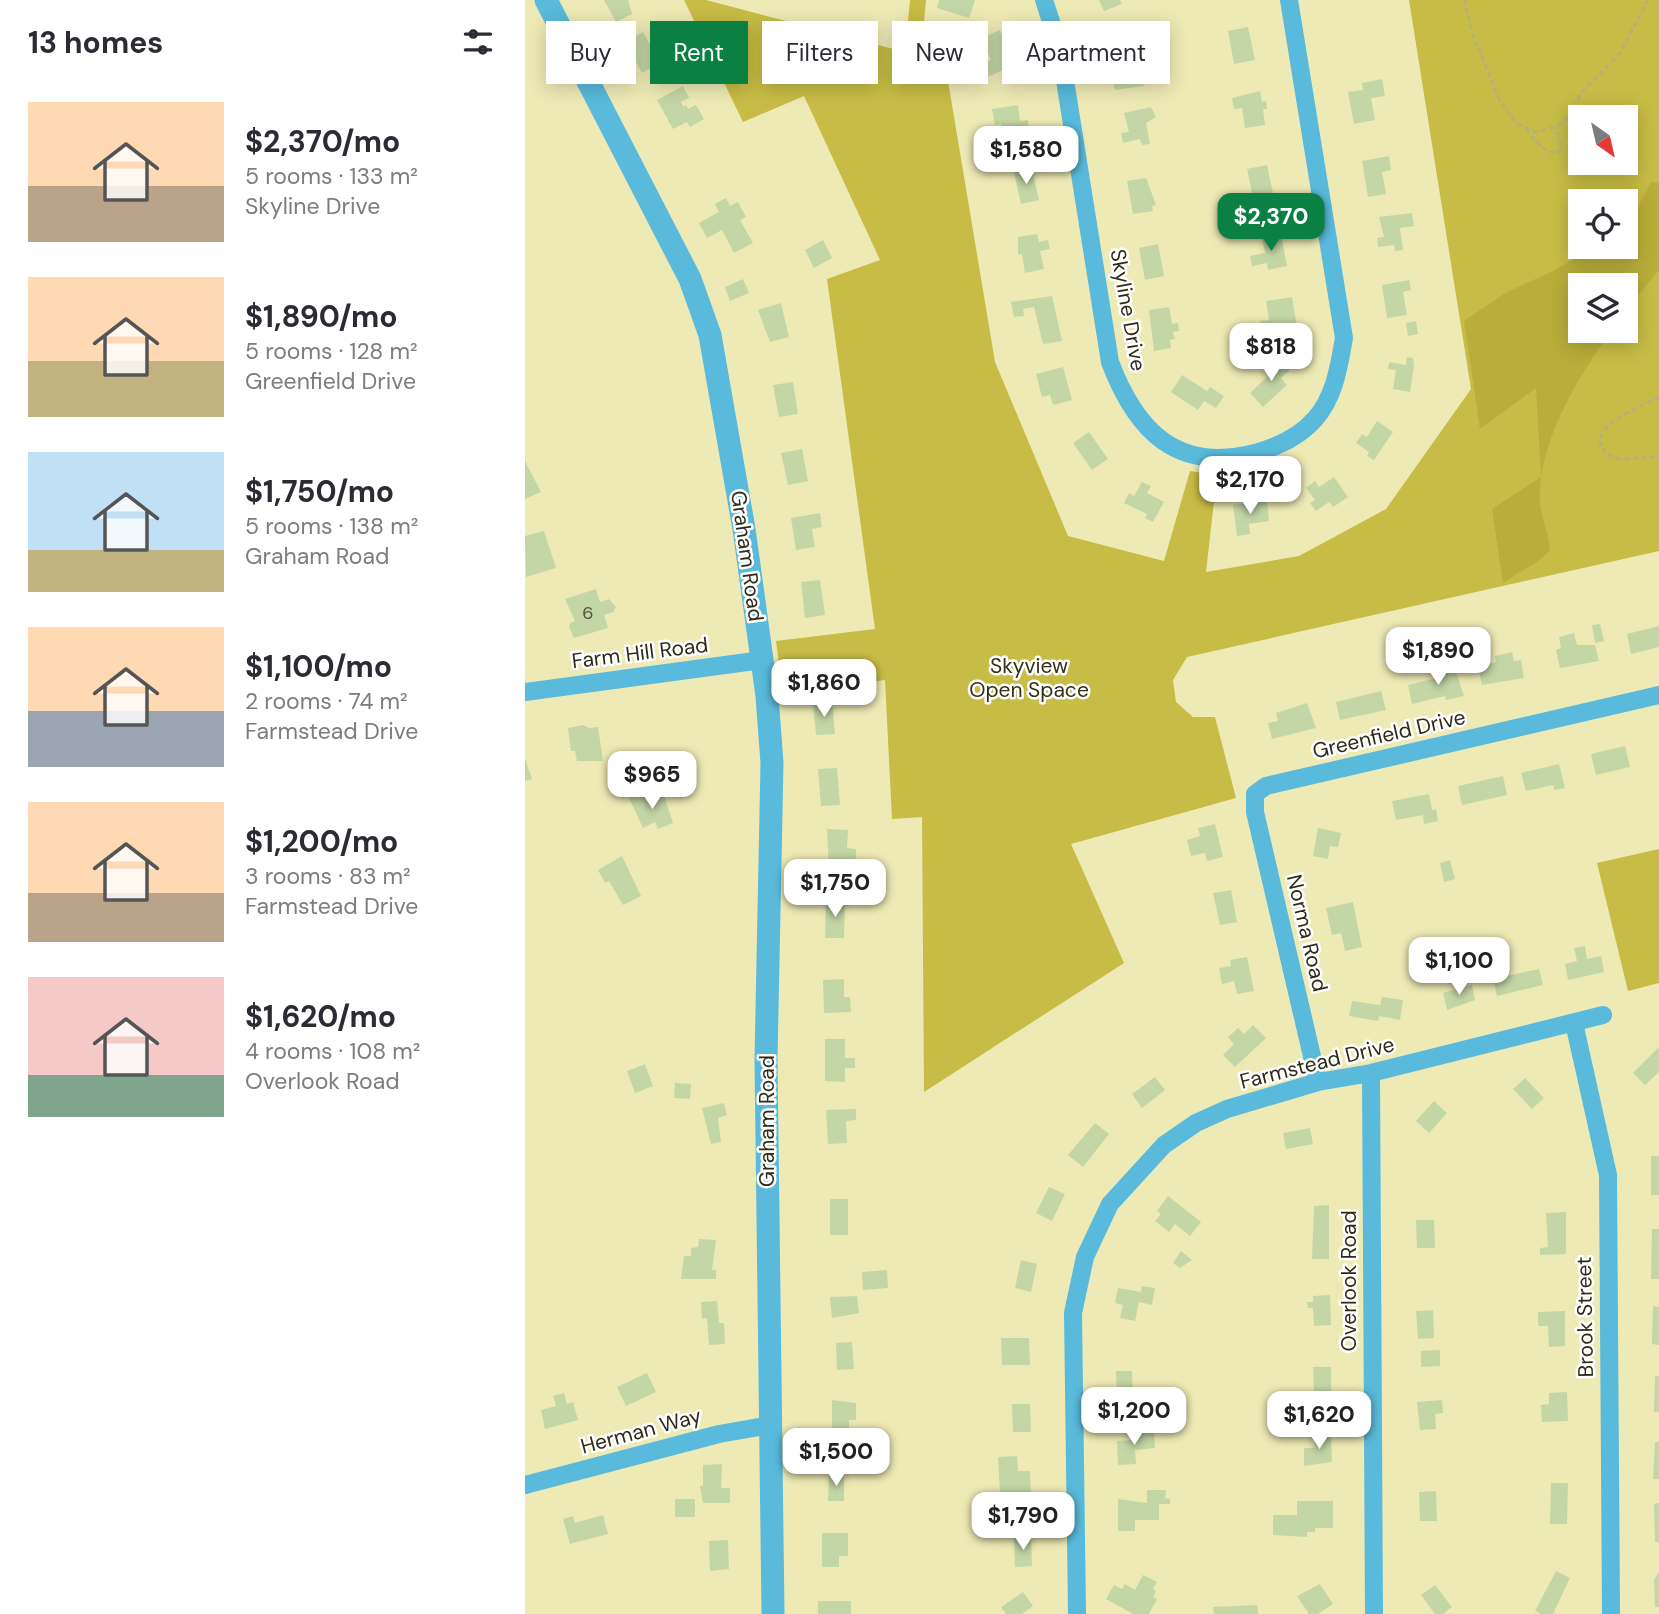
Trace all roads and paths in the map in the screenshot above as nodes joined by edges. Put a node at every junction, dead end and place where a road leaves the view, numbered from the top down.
1 (546, 0) edge
2 (1044, 0) edge
3 (1289, 0) edge
4 (1464, 0) edge
5 (1648, 0) edge
6 (1524, 126) junction
7 (1555, 127) junction
8 (1659, 397) edge
9 (1659, 457) edge
10 (762, 660) junction
11 (525, 692) edge
12 (1659, 695) edge
13 (1255, 794) joint
14 (1603, 1015) dead end
15 (1574, 1023) junction
16 (1371, 1073) junction
17 (1318, 1082) junction
18 (770, 1424) junction
19 (525, 1485) edge
20 (773, 1614) edge
21 (1077, 1614) edge
22 (1374, 1614) edge
23 (1611, 1614) edge

1 - 10 street, Graham Road
2 - 3 street, Skyline Drive
4 - 6 path
5 - 7 path
6 - 7 path
6 - 7 path
8 - 9 path
10 - 11 street, Farm Hill Road
10 - 18 street, Graham Road
12 - 13 street, Greenfield Drive
13 - 17 street, Norma Road
14 - 15 street, Farmstead Drive
15 - 16 street, Farmstead Drive
15 - 23 street, Brook Street
16 - 17 street, Farmstead Drive
16 - 22 street, Overlook Road
17 - 21 street, Farmstead Drive
18 - 19 street, Herman Way
18 - 20 street, Graham Road

